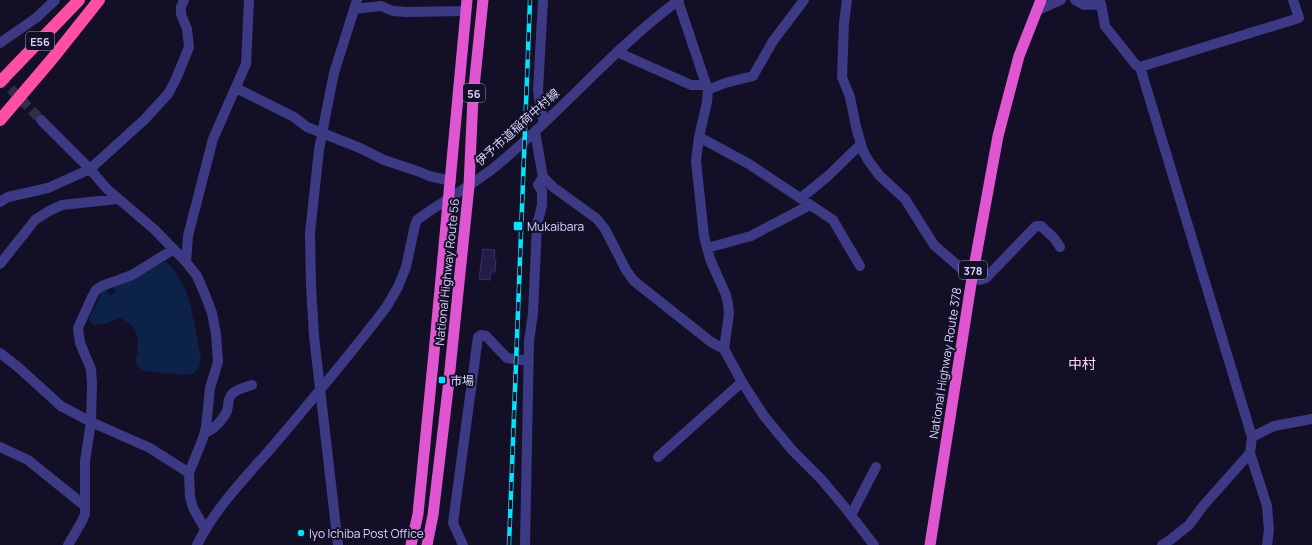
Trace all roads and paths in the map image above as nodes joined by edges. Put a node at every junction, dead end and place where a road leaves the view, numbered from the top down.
1 (55, 0) edge
2 (79, 0) edge
3 (99, 0) edge
4 (184, 0) edge
5 (249, 0) edge
6 (483, 0) edge
7 (543, 0) edge
8 (679, 0) edge
9 (804, 0) edge
10 (847, 0) edge
11 (1041, 0) edge
12 (1061, 0) edge
13 (1075, 0) edge
14 (1293, 0) edge
15 (356, 5) edge
16 (466, 5) edge
17 (1036, 12) junction
18 (0, 43) edge
19 (617, 52) junction
20 (1140, 67) junction
21 (0, 82) edge
22 (236, 88) junction
23 (707, 88) junction
24 (0, 120) edge
25 (41, 120) tunnel mouth
26 (544, 123) junction
27 (322, 132) junction
28 (535, 132) junction
29 (699, 137) junction
30 (861, 144) junction
31 (90, 169) junction
32 (543, 177) junction
33 (451, 181) junction
34 (468, 186) junction
35 (117, 198) junction
36 (801, 198) junction
37 (449, 199) junction
38 (0, 202) edge
39 (810, 205) junction
40 (1060, 247) dead end
41 (707, 248) junction
42 (174, 249) junction
43 (186, 262) junction
44 (0, 264) edge
45 (860, 266) dead end
46 (972, 278) junction
47 (724, 349) junction
48 (0, 353) edge
49 (529, 361) junction
50 (742, 382) junction
51 (252, 385) dead end
52 (320, 390) junction
53 (1312, 419) edge
54 (91, 422) junction
55 (205, 433) junction
56 (1252, 437) junction
57 (0, 447) edge
58 (1250, 452) junction
59 (658, 457) dead end
60 (876, 466) dead end
61 (189, 473) junction
62 (84, 506) junction
63 (851, 515) junction
64 (205, 529) junction
65 (68, 545) edge
66 (197, 545) edge
67 (338, 545) edge
68 (411, 545) edge
69 (427, 545) edge
70 (463, 545) edge
71 (525, 545) edge
72 (874, 545) edge
73 (930, 545) edge
74 (1162, 545) edge
75 (1267, 545) edge

1 - 18 street
2 - 21 highway, E56
3 - 24 highway
4 - 31 street
5 - 22 street
6 - 34 highway, National Highway Route 56 / 56
7 - 26 street
8 - 19 street, 伊予市道稲荷中村線
8 - 23 street
9 - 23 street
10 - 30 street
11 - 17 highway, National Highway Route 378 / 378
12 - 17 street
13 - 20 street
14 - 20 street
15 - 16 street
15 - 27 street
16 - 33 highway, National Highway Route 56 / 56
17 - 46 highway, National Highway Route 378 / 378
19 - 23 street
19 - 26 street, 伊予市道稲荷中村線
20 - 56 street
22 - 27 street
22 - 43 street
23 - 29 street
25 - 31 street
26 - 28 street, 伊予市道稲荷中村線
27 - 33 street
27 - 52 street
28 - 32 street
28 - 34 street, 伊予市道稲荷中村線
29 - 36 street
29 - 41 street
30 - 36 street
30 - 46 street
31 - 35 street
31 - 38 street
32 - 47 street
32 - 49 street
33 - 37 highway, National Highway Route 56 / 56
34 - 37 street, 伊予市道稲荷中村線
34 - 69 highway, National Highway Route 56 / 56
35 - 42 street
35 - 44 street
36 - 39 street
37 - 52 street, 伊予市道稲荷中村線
37 - 68 highway, National Highway Route 56 / 56
39 - 41 street
39 - 45 street
40 - 46 street
41 - 47 street
42 - 43 street
42 - 54 street
43 - 55 street
46 - 73 highway, National Highway Route 378 / 378
47 - 50 street
48 - 54 street
49 - 70 street
49 - 71 street
50 - 59 street
50 - 63 street
51 - 55 street
52 - 64 street, 伊予市道稲荷中村線
52 - 67 street
53 - 56 street
54 - 61 street
54 - 62 street
55 - 61 street
56 - 58 street
57 - 62 street
58 - 74 street
58 - 75 street
60 - 63 street
61 - 64 street
62 - 65 street
63 - 72 street
64 - 66 street, 伊予市道稲荷中村線

